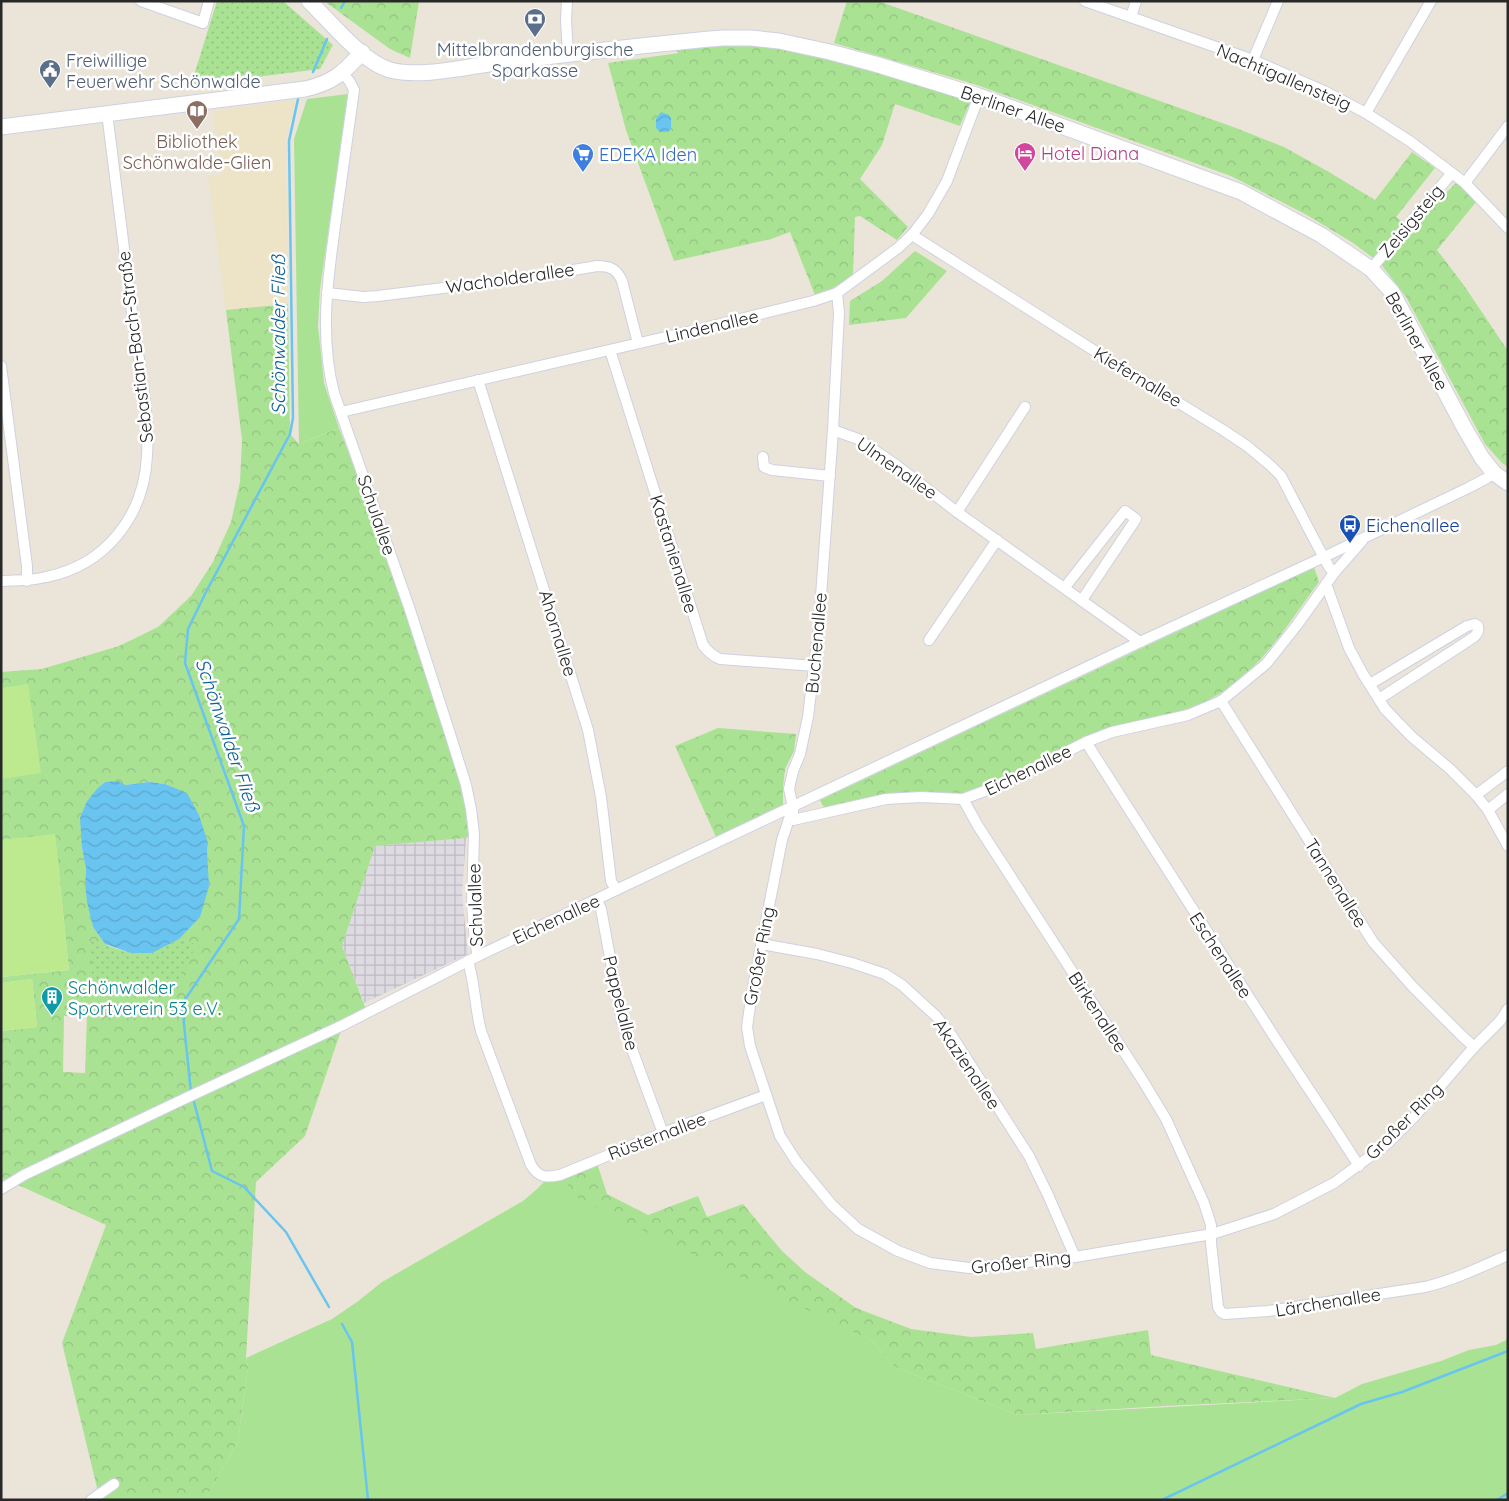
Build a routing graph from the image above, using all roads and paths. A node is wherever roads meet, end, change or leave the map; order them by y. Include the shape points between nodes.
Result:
1 (141, 1) edge
2 (209, 1) edge
3 (309, 1) edge
4 (568, 1) edge
5 (1085, 1) edge
6 (1136, 1) edge
7 (1278, 1) edge
8 (1431, 1) edge
9 (1131, 17) junction
10 (362, 52) junction
11 (568, 55) junction
12 (1253, 60) junction
13 (342, 72) junction
14 (979, 96) junction
15 (107, 114) junction
16 (1366, 114) junction
17 (1508, 126) edge
18 (1, 127) edge
19 (1452, 173) junction
20 (1465, 183) junction
21 (1508, 228) edge
22 (912, 236) junction
23 (1371, 269) junction
24 (327, 293) junction
25 (837, 293) junction
26 (638, 343) junction
27 (610, 350) junction
28 (1, 366) edge
29 (478, 380) junction
30 (1025, 407) dead end
31 (342, 412) junction
32 (833, 430) junction
33 (763, 457) dead end
34 (1494, 473) junction
35 (830, 476) junction
36 (1508, 483) edge
37 (957, 512) junction
38 (1366, 536) junction
39 (997, 540) junction
40 (1324, 556) junction
41 (1334, 573) junction
42 (1, 581) edge
43 (28, 581) junction
44 (1326, 584) junction
45 (1065, 587) junction
46 (1082, 600) junction
47 (929, 640) dead end
48 (1140, 642) junction
49 (814, 666) junction
50 (1370, 684) junction
51 (1379, 698) junction
52 (1221, 701) junction
53 (1086, 742) junction
54 (1508, 771) edge
55 (1508, 794) edge
56 (1476, 795) junction
57 (963, 800) junction
58 (793, 807) junction
59 (1488, 810) junction
60 (1508, 846) edge
61 (616, 890) junction
62 (597, 900) junction
63 (760, 944) junction
64 (478, 956) junction
65 (468, 961) junction
66 (1508, 1009) edge
67 (1474, 1047) junction
68 (766, 1095) junction
69 (663, 1133) junction
70 (1358, 1166) junction
71 (548, 1177) joint
72 (1, 1189) edge
73 (1212, 1234) junction
74 (1508, 1255) edge
75 (1075, 1256) junction
76 (114, 1484) dead end
77 (91, 1500) edge

1 - 2 street via 203,23
3 - 10 main road, Berliner Allee
4 - 11 street
5 - 9 street, Nachtigallensteig
6 - 9 street
7 - 12 street
8 - 16 street
9 - 12 street, Nachtigallensteig
10 - 11 main road, Berliner Allee via 390,70 409,72 434,72
10 - 13 main road
11 - 14 main road, Berliner Allee via 696,40 751,38 830,52
12 - 16 street, Nachtigallensteig via 1324,91
13 - 15 main road via 323,84 305,89
13 - 24 street, Schulallee via 354,90
14 - 22 street, Lindenallee via 947,181
14 - 23 main road, Berliner Allee via 1241,192 1321,235
15 - 18 main road
15 - 43 street, Sebastian-Bach-Straße via 147,429 146,473 140,498 131,516 110,544 96,556 66,572
16 - 19 street, Nachtigallensteig
17 - 20 street, Zeisigsteig
19 - 20 street, Nachtigallensteig
19 - 23 street, Zeisigsteig
20 - 21 street, Nachtigallensteig
22 - 25 street, Lindenallee
22 - 40 street, Kiefernallee via 1247,446 1280,476
23 - 34 main road, Berliner Allee via 1392,292 1465,429
24 - 26 street, Wacholderallee via 378,296 606,266 619,273
24 - 31 street, Schulallee via 327,358
25 - 26 street, Lindenallee
25 - 32 street, Buchenallee via 839,313
26 - 27 street, Lindenallee
27 - 29 street, Lindenallee
27 - 49 street, Kastanienallee via 703,646 720,659
28 - 43 street
29 - 31 street, Lindenallee
29 - 61 street, Ahornallee via 588,730 601,797 611,880
30 - 37 street
31 - 64 street, Schulallee via 466,785 474,834 472,904
32 - 35 street, Buchenallee
32 - 37 street, Ulmenallee via 858,439
33 - 35 street via 764,467 772,470
34 - 36 main road, Berliner Allee
34 - 38 street, Eichenallee
35 - 49 street, Buchenallee
37 - 39 street, Ulmenallee
38 - 40 street, Eichenallee
38 - 41 street, Eichenallee
39 - 45 street, Ulmenallee
39 - 47 street
40 - 41 street
40 - 48 street, Eichenallee
41 - 44 street, Eichenallee
42 - 43 street, Sebastian-Bach-Straße
44 - 50 street via 1349,648
44 - 52 street, Eichenallee via 1266,664
45 - 46 street, Ulmenallee
45 - 46 street via 1124,511 1136,519
46 - 48 street, Ulmenallee
48 - 58 street, Eichenallee
49 - 58 street, Buchenallee via 805,737 789,789
50 - 51 street
50 - 51 street via 1467,626 1478,626 1474,637
51 - 56 street via 1411,736 1450,768
52 - 53 street, Eichenallee via 1188,715 1112,732
52 - 67 street, Tannenallee via 1374,942 1413,987
53 - 57 street, Eichenallee via 1001,785
53 - 70 street, Eschenallee
54 - 56 street
55 - 59 street
56 - 59 street
57 - 58 street, Eichenallee via 886,799 793,820
57 - 73 street, Birkenallee via 1166,1119 1204,1202
58 - 61 street, Eichenallee
58 - 63 street, Großer Ring via 782,840
59 - 60 street
61 - 62 street, Eichenallee
62 - 64 street, Eichenallee
62 - 69 street, Pappelallee via 622,1022
63 - 68 street, Großer Ring via 747,1026
63 - 75 street, Akazienallee via 844,961 884,974 902,984 930,1010 952,1036 1029,1156
64 - 65 street, Eichenallee
65 - 71 street, Schulallee via 481,1031 531,1165 536,1172
65 - 72 street, Eichenallee via 343,1025 24,1175
66 - 67 street, Großer Ring
67 - 70 street, Großer Ring via 1414,1117 1387,1144
68 - 69 street, Rüsternallee
68 - 75 street, Großer Ring via 780,1136 832,1205 858,1229 898,1251 930,1262 969,1268
69 - 71 street, Rüsternallee
70 - 73 street, Großer Ring via 1334,1184 1274,1214
73 - 74 street, Lärchenallee via 1218,1307 1225,1314 1268,1311 1425,1287 1464,1275
73 - 75 street, Großer Ring
76 - 77 street

